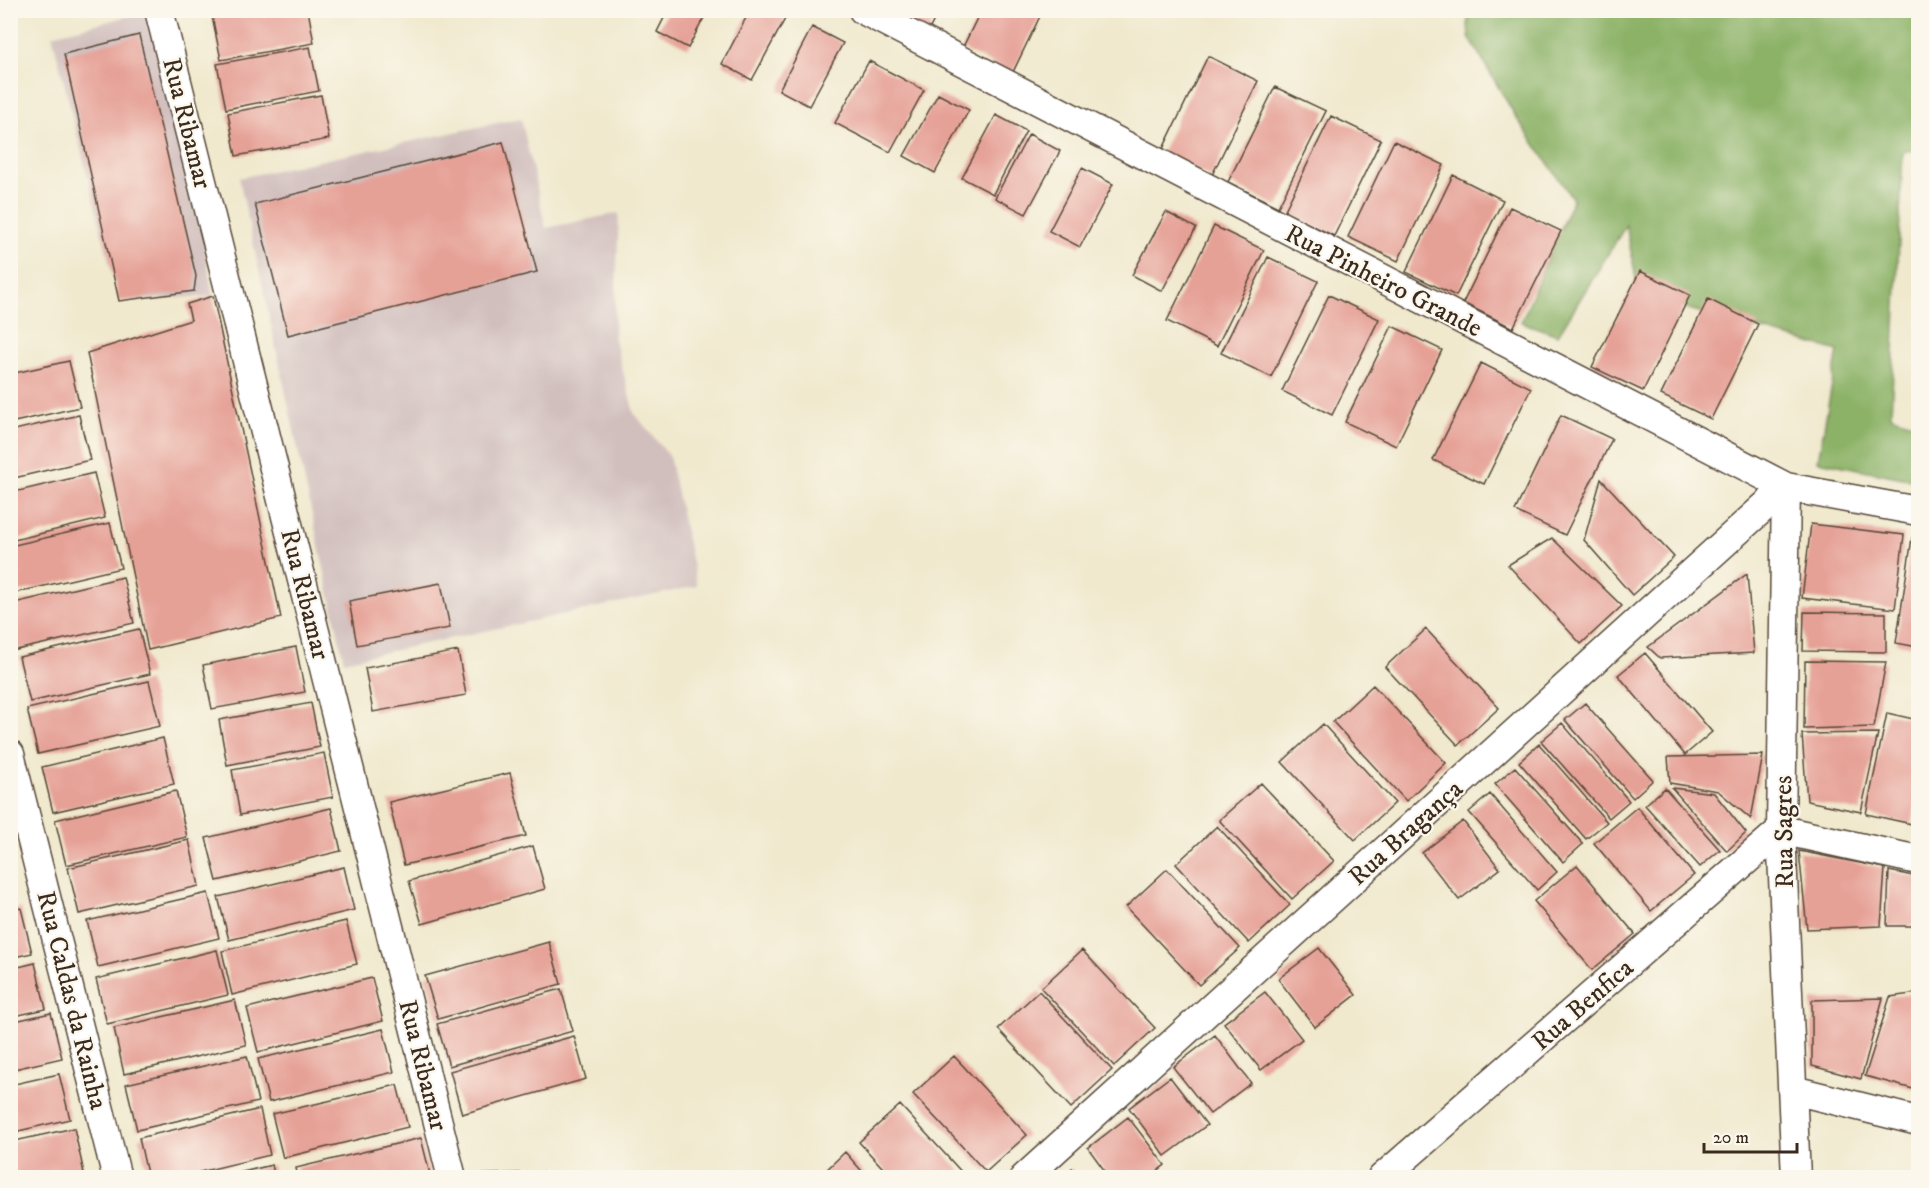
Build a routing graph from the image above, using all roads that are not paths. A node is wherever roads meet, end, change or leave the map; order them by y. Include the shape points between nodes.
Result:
1 (159, 10) edge
2 (863, 10) edge
3 (1786, 487) junction
4 (1918, 512) edge
5 (10, 754) edge
6 (1782, 830) junction
7 (1918, 860) edge
8 (1793, 1090) junction
9 (1918, 1121) edge
10 (117, 1178) edge
11 (452, 1178) edge
12 (1024, 1178) edge
13 (1382, 1178) edge
14 (1796, 1178) edge

1 - 11 street, Rua Ribamar
2 - 3 street, Rua Pinheiro Grande
3 - 4 street, Rua Pinheiro Grande
3 - 6 street, Rua Sagres
3 - 12 street, Rua Bragança
5 - 10 street, Rua Caldas da Rainha
6 - 7 street
6 - 8 street, Rua Sagres
6 - 13 street, Rua Benfica
8 - 9 street
8 - 14 street, Rua Sagres

